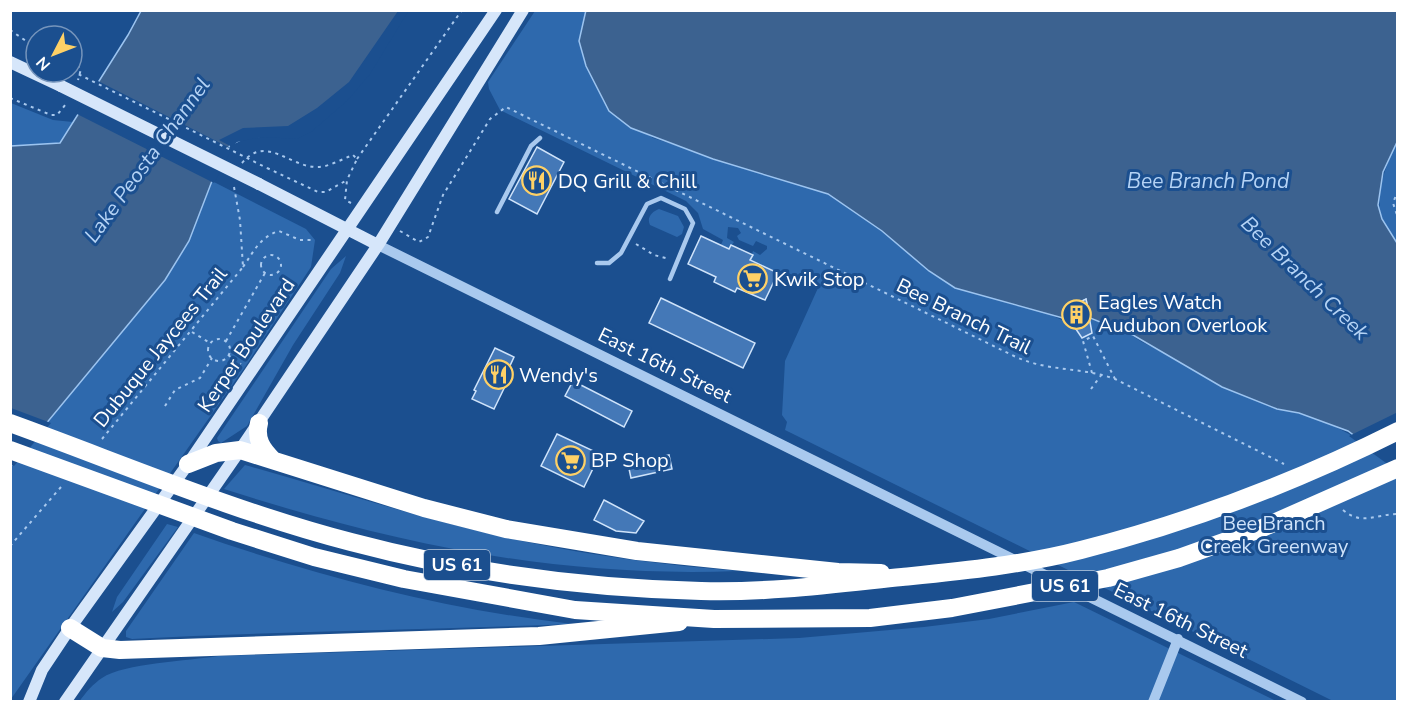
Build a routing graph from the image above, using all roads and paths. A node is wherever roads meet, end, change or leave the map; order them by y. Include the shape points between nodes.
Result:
1 (462, 10) edge
2 (496, 10) edge
3 (523, 10) edge
4 (10, 30) edge
5 (24, 40) edge
6 (10, 62) edge
7 (84, 77) edge
8 (540, 138) dead end
9 (357, 159) junction
10 (237, 170) dead end
11 (347, 180) junction
12 (234, 184) dead end
13 (1398, 190) edge
14 (345, 200) dead end
15 (497, 212) dead end
16 (1398, 218) edge
17 (348, 230) junction
18 (315, 240) dead end
19 (627, 241) junction
20 (419, 242) dead end
21 (378, 245) junction
22 (597, 263) dead end
23 (677, 263) junction
24 (243, 267) junction
25 (265, 273) junction
26 (669, 279) dead end
27 (191, 331) junction
28 (226, 341) junction
29 (210, 343) junction
30 (228, 355) junction
31 (212, 358) junction
32 (245, 367) dead end
33 (1092, 373) junction
34 (1102, 374) junction
35 (1115, 380) junction
36 (1090, 389) dead end
37 (165, 406) dead end
38 (10, 423) edge
39 (259, 423) junction
40 (1398, 431) edge
41 (95, 447) dead end
42 (10, 450) edge
43 (240, 450) junction
44 (273, 460) junction
45 (189, 464) junction
46 (1286, 465) dead end
47 (1398, 468) edge
48 (64, 484) dead end
49 (1338, 505) dead end
50 (1398, 514) edge
51 (10, 546) edge
52 (925, 575) junction
53 (714, 619) junction
54 (70, 628) junction
55 (1178, 639) junction
56 (102, 648) junction
57 (29, 702) edge
58 (65, 702) edge
59 (1153, 702) edge
60 (1302, 702) edge

1 - 9 path
2 - 17 main road, Kerper Boulevard
3 - 21 main road
4 - 5 path
6 - 17 main road, East 16th Street, bridge
7 - 11 path, bridge via 318,192 326,192
8 - 15 lane via 531,147
9 - 10 path via 353,155 313,167 275,151 258,151
9 - 11 path
11 - 14 path
12 - 24 path, Dubuque Jaycees Trail
13 - 16 path via 1393,203
17 - 21 main road, East 16th Street
17 - 45 main road, Kerper Boulevard
18 - 24 path via 300,240 279,231 272,233 259,242
19 - 22 lane via 615,260
19 - 23 path
19 - 23 lane via 647,204 661,198 673,203 685,209 693,224
20 - 33 path, Bee Branch Trail via 428,237 440,201 490,119 506,106 1016,357 1036,366
21 - 39 main road
21 - 55 street, East 16th Street
23 - 26 lane
24 - 27 path, Dubuque Jaycees Trail
25 - 25 path via 277,273 281,264 278,258 264,259
25 - 28 path
27 - 29 path
27 - 41 path, Dubuque Jaycees Trail
28 - 29 path
28 - 30 path
29 - 31 path via 208,352
30 - 31 path via 219,360
30 - 32 path
31 - 37 path via 200,378 175,390
33 - 34 path, Bee Branch Trail
33 - 35 path via 1083,341 1093,336
34 - 35 path, Bee Branch Trail
34 - 36 path
35 - 46 path, Bee Branch Trail
38 - 52 highway, US 61, bridge via 248,511 351,542 449,564 616,587 703,591 793,589
39 - 43 main road
39 - 44 highway via 260,444
40 - 52 highway, US 61, bridge via 1306,475 1158,529 1076,552
42 - 53 highway, US 61, bridge via 232,531 393,576 575,610
43 - 44 highway
43 - 45 highway via 216,453
43 - 56 main road
44 - 52 highway, bridge via 506,529 568,541 838,572
45 - 54 main road, Kerper Boulevard
47 - 53 highway, US 61, bridge via 1260,529 1108,578 952,608 870,618
48 - 51 path
49 - 50 path via 1355,518
53 - 56 highway, bridge via 539,636 141,650
54 - 56 highway
54 - 57 main road, Kerper Boulevard via 42,670
55 - 59 street
55 - 60 street, East 16th Street
56 - 58 main road

